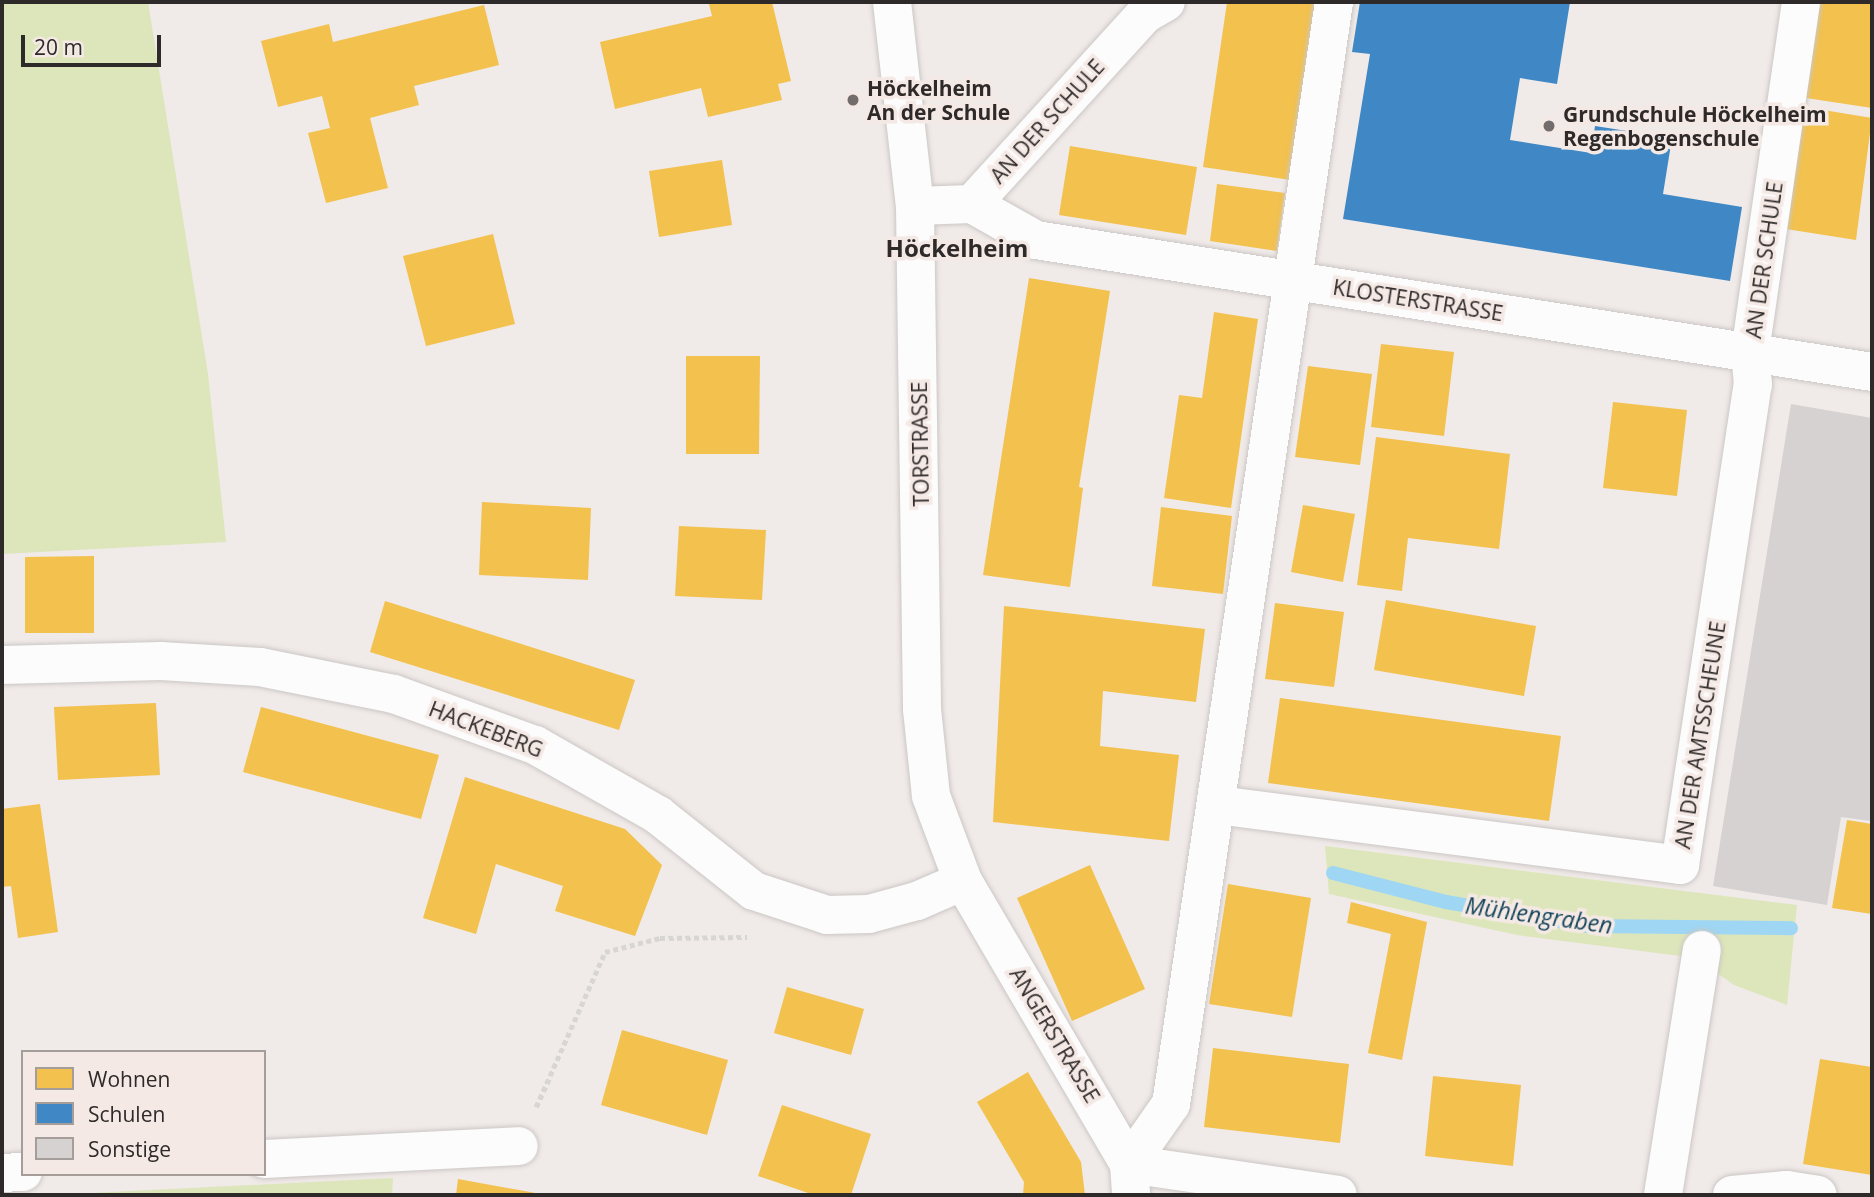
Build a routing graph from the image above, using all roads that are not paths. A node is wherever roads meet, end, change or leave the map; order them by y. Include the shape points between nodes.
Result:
1 (892, 2) edge
2 (1166, 2) edge
3 (1334, 2) edge
4 (1801, 2) edge
5 (972, 204) junction
6 (915, 206) junction
7 (1296, 281) junction
8 (1751, 352) junction
9 (1872, 372) edge
10 (2, 666) edge
11 (1218, 805) junction
12 (963, 881) junction
13 (1702, 950) dead end
14 (519, 1146) road end
15 (266, 1159) edge
16 (21, 1172) edge
17 (2, 1173) edge
18 (1130, 1180) edge
19 (1338, 1195) edge
20 (1663, 1195) edge
21 (1732, 1195) edge
22 (1818, 1195) edge

1 - 6 street, TORSTRASSE
2 - 5 street, AN DER SCHULE via 1135,24
3 - 7 street
4 - 8 street, AN DER SCHULE
5 - 6 street
5 - 7 street, KLOSTERSTRASSE via 1036,240
6 - 12 street, TORSTRASSE via 922,709 931,796
7 - 8 street, KLOSTERSTRASSE
7 - 11 street
8 - 9 street, KLOSTERSTRASSE
8 - 11 street, AN DER AMTSSCHEUNE via 1753,385 1680,865
10 - 12 street, HACKEBERG via 161,661 260,667 394,694 536,745 667,821 754,891 827,915 869,914 917,901
11 - 18 street via 1171,1104
12 - 18 street, ANGERSTRASSE
13 - 20 street
14 - 15 street
16 - 17 street
18 - 19 street
21 - 22 street via 1787,1191

